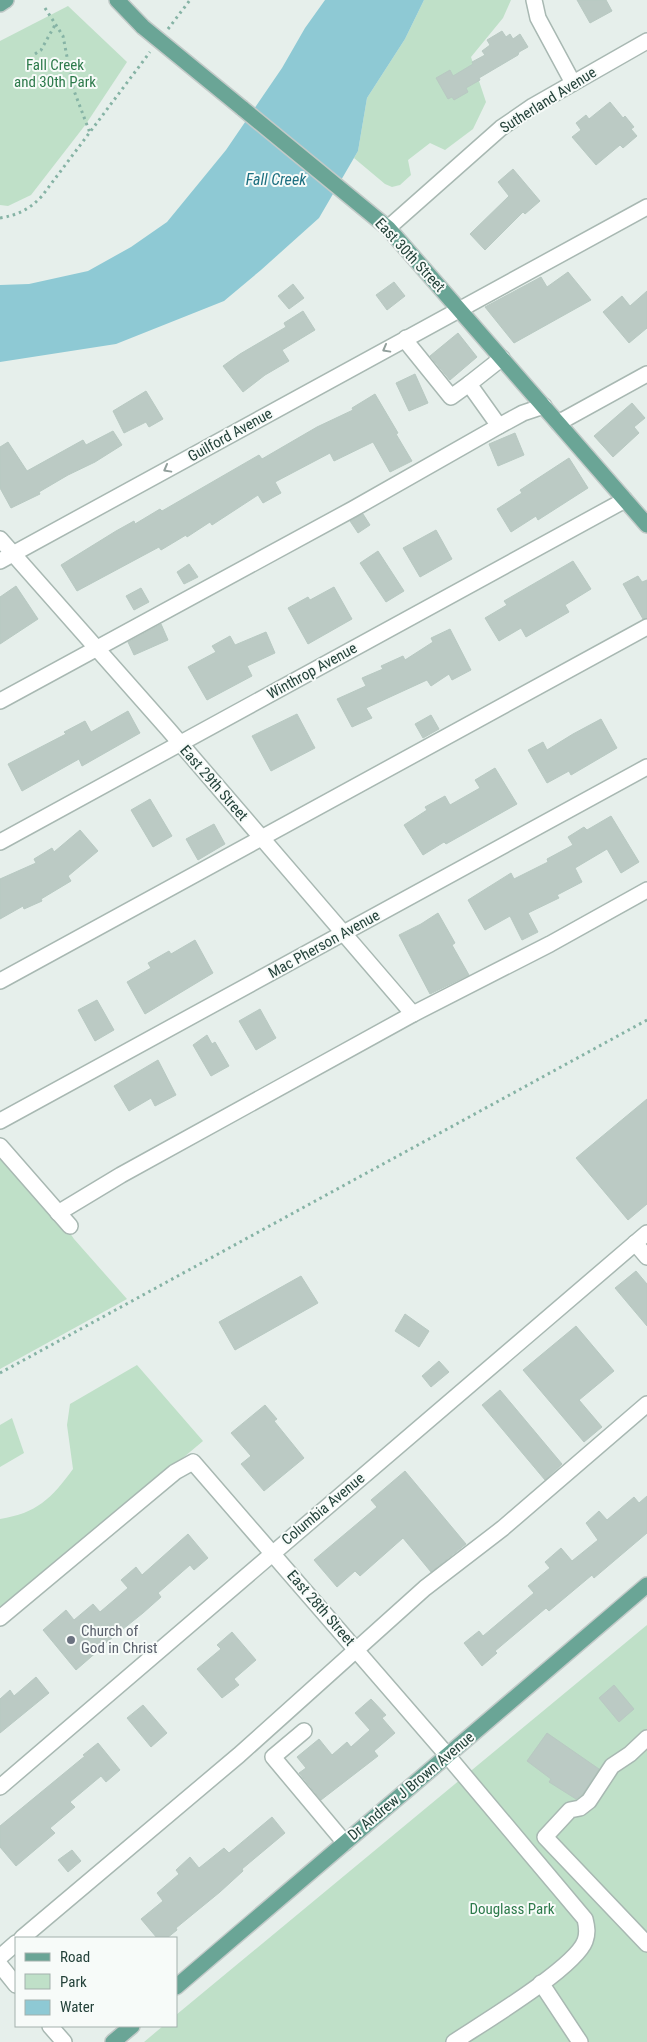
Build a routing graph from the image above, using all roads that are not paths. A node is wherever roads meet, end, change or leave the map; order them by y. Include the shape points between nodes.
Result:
1 (6, 0) edge
2 (116, 0) edge
3 (534, 0) edge
4 (0, 4) edge
5 (647, 41) edge
6 (573, 83) junction
7 (647, 207) edge
8 (388, 228) junction
9 (459, 308) junction
10 (406, 338) junction
11 (502, 358) junction
12 (647, 374) edge
13 (470, 384) junction
14 (544, 406) junction
15 (558, 423) junction
16 (499, 426) junction
17 (625, 500) junction
18 (647, 526) edge
19 (0, 539) edge
20 (6, 557) edge
21 (647, 627) edge
22 (96, 648) junction
23 (0, 701) edge
24 (179, 744) junction
25 (647, 767) edge
26 (261, 838) junction
27 (0, 842) edge
28 (647, 890) edge
29 (343, 933) junction
30 (0, 980) edge
31 (413, 1014) junction
32 (0, 1121) edge
33 (0, 1146) edge
34 (58, 1213) junction
35 (70, 1226) dead end
36 (647, 1233) edge
37 (635, 1243) junction
38 (647, 1257) edge
39 (647, 1404) edge
40 (273, 1552) junction
41 (647, 1585) edge
42 (0, 1618) edge
43 (357, 1650) junction
44 (304, 1731) dead end
45 (647, 1738) edge
46 (447, 1755) junction
47 (0, 1787) edge
48 (345, 1843) junction
49 (23, 1937) edge
50 (15, 1944) edge
51 (647, 1944) edge
52 (0, 1957) edge
53 (0, 1965) edge
54 (15, 1984) edge
55 (540, 1984) junction
56 (178, 1985) edge
57 (51, 2027) edge
58 (131, 2027) edge
59 (64, 2042) edge
60 (112, 2042) edge
61 (454, 2042) edge
62 (580, 2042) edge

1 - 4 main road
2 - 8 main road, East 30th Street, bridge via 143,27
3 - 6 street via 538,18
5 - 6 street, Sutherland Avenue
6 - 8 street, Sutherland Avenue via 501,128
7 - 9 street, Guilford Avenue
8 - 9 main road, East 30th Street
9 - 10 street, Guilford Avenue
9 - 11 main road, East 30th Street
10 - 13 street via 451,397
10 -> 20 street, Guilford Avenue
11 - 13 street
11 - 14 main road, East 30th Street
12 - 15 street
13 - 16 street
14 - 15 main road, East 30th Street
14 - 16 street
15 - 17 main road, East 30th Street
16 - 22 street
17 - 18 main road, East 30th Street
17 - 24 street, Winthrop Avenue
19 - 20 street
20 - 22 street, East 29th Street
21 - 26 street
22 - 23 street
22 - 24 street, East 29th Street
24 - 26 street, East 29th Street
24 - 27 street, Winthrop Avenue
25 - 29 street, Mac Pherson Avenue
26 - 29 street, East 29th Street
26 - 30 street
28 - 31 street
29 - 31 street, East 29th Street
29 - 32 street, Mac Pherson Avenue
31 - 34 street
33 - 34 street
34 - 35 street
36 - 37 street, Columbia Avenue
37 - 38 street
37 - 40 street, Columbia Avenue
39 - 43 street via 503,1528 425,1588
40 - 42 street, East 28th Street via 193,1462 175,1472
40 - 43 street, East 28th Street
40 - 47 street, Columbia Avenue
41 - 46 main road, Dr Andrew J Brown Avenue
43 - 46 street, East 28th Street
43 - 49 street via 239,1756
44 - 48 street via 273,1757
45 - 51 street via 612,1766 589,1801 570,1810 545,1837
46 - 48 main road, Dr Andrew J Brown Avenue
46 - 55 street, East 28th Street via 585,1919 588,1929 585,1942 570,1962
48 - 56 main road, Dr Andrew J Brown Avenue
50 - 52 street
53 - 54 street
55 - 61 street, East 28th Street
55 - 62 street
57 - 59 street
58 - 60 main road

